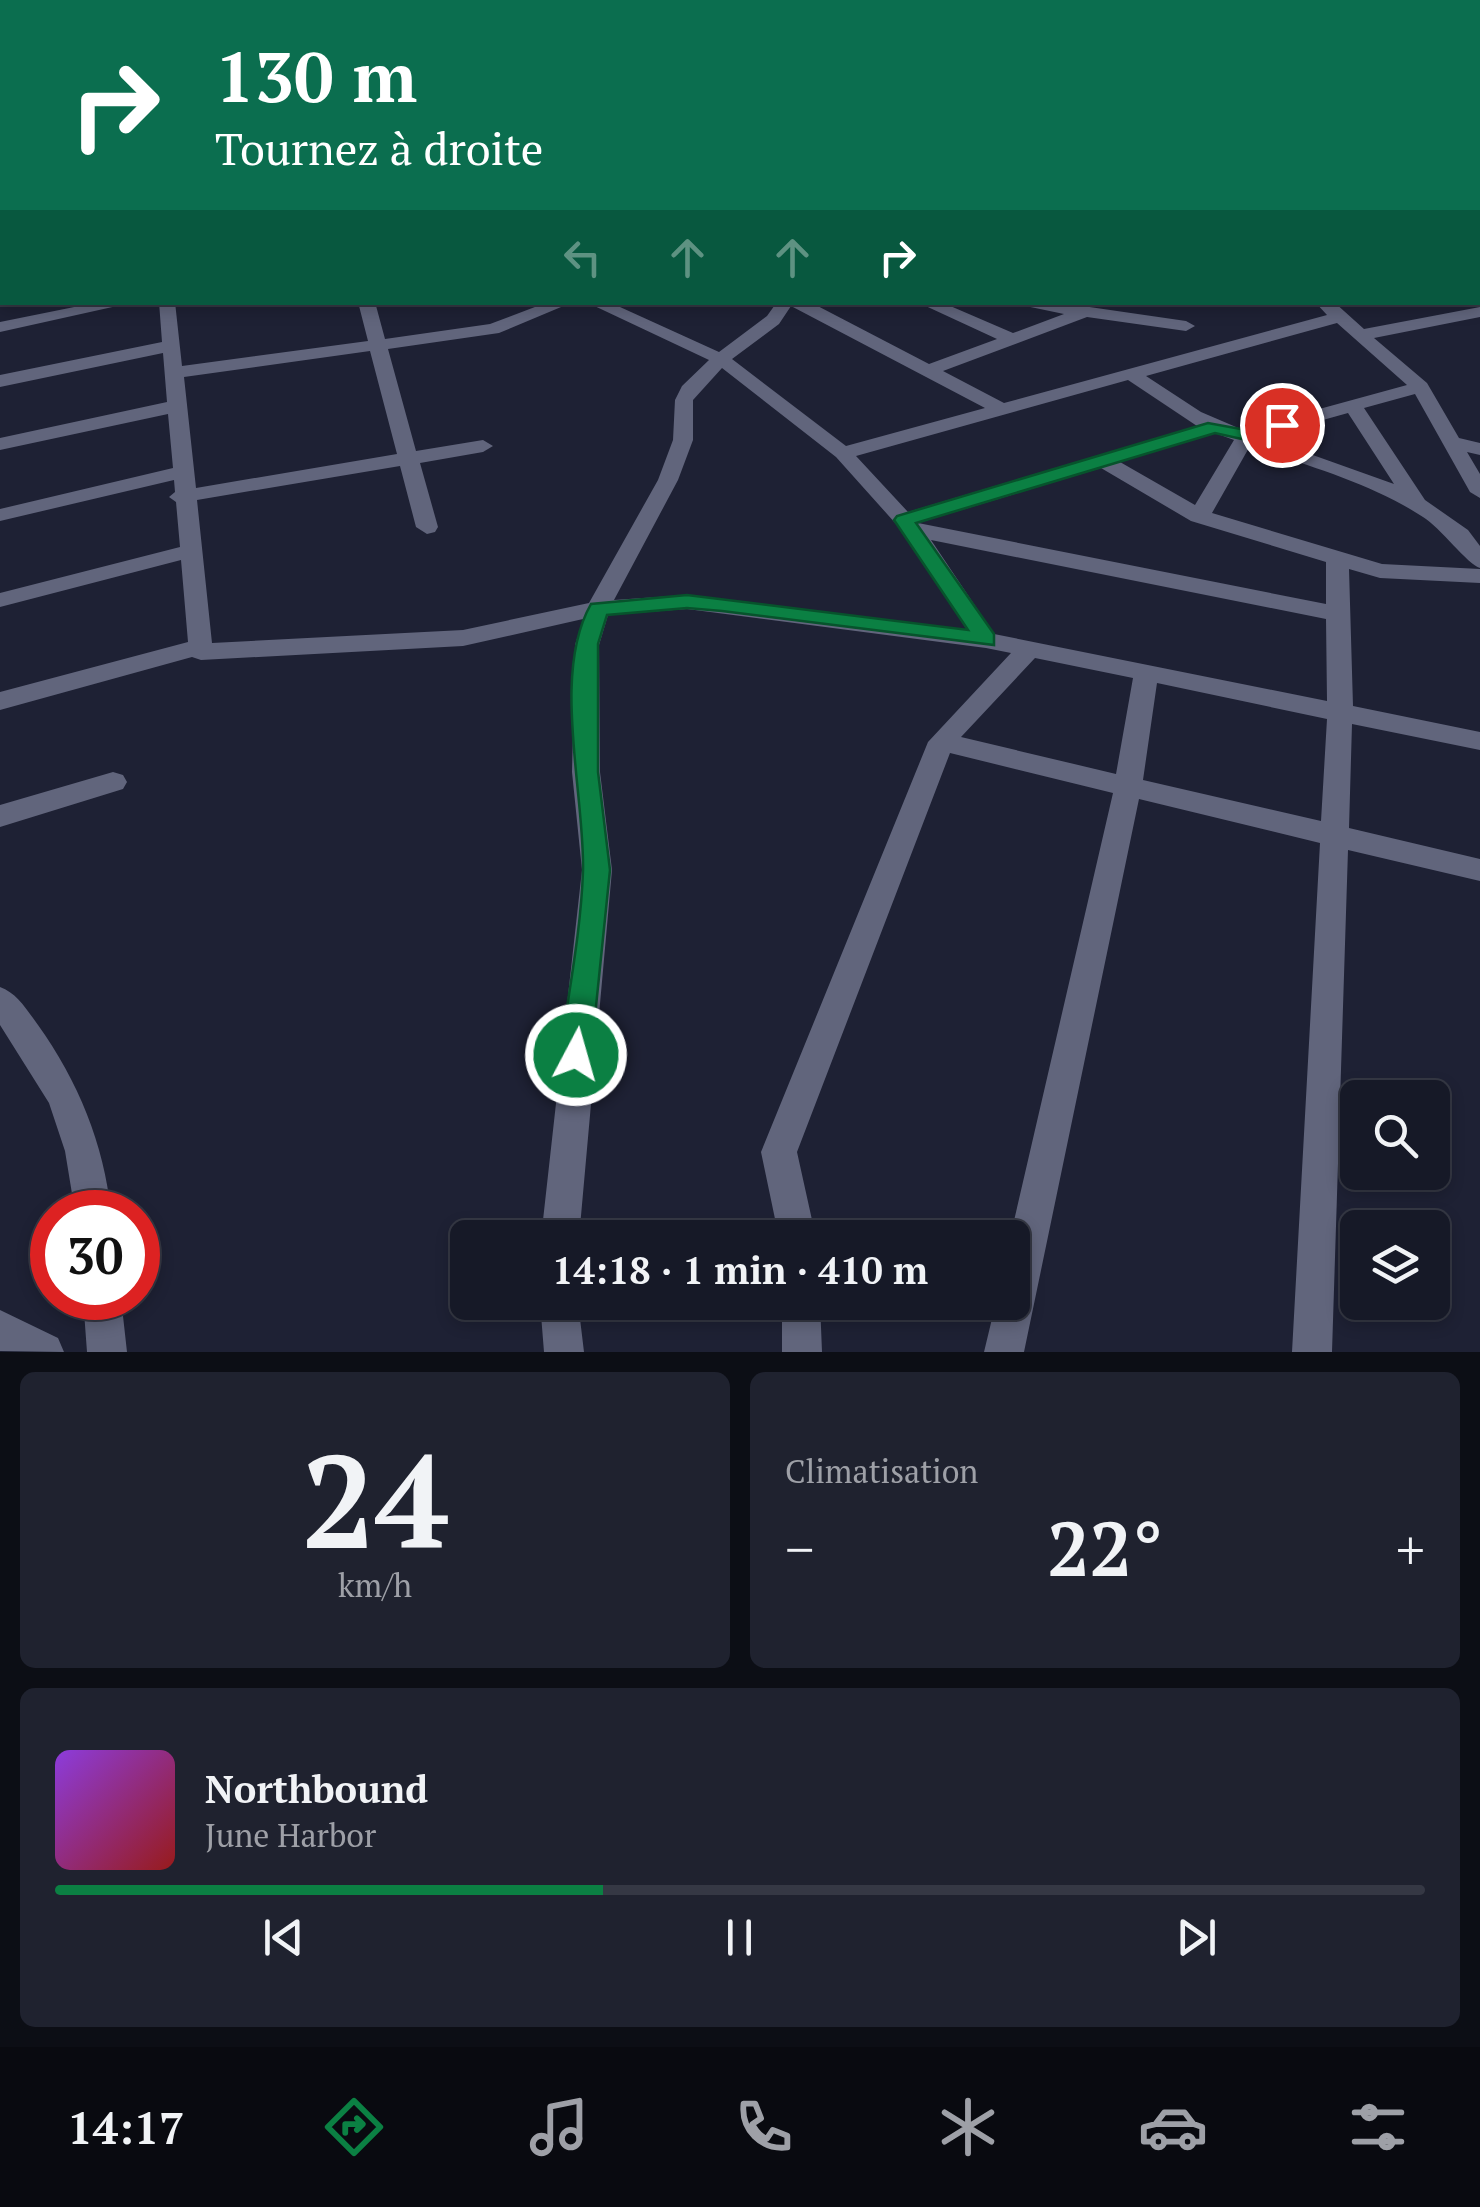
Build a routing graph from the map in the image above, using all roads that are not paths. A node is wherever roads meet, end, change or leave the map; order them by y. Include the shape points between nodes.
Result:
1 (111, 305) edge
2 (167, 305) edge
3 (367, 305) edge
4 (556, 305) edge
5 (601, 305) edge
6 (784, 305) edge
7 (801, 305) edge
8 (841, 305) edge
9 (933, 305) edge
10 (1035, 305) edge
11 (1182, 305) edge
12 (1326, 305) edge
13 (1083, 312) junction
14 (1480, 312) edge
15 (821, 316) junction
16 (1339, 317) junction
17 (0, 326) edge
18 (1186, 326) junction
19 (1364, 334) junction
20 (1014, 338) junction
21 (378, 345) junction
22 (171, 346) junction
23 (1215, 351) junction
24 (721, 359) junction
25 (927, 371) junction
26 (174, 373) junction
27 (1131, 374) junction
28 (0, 381) edge
29 (1420, 387) junction
30 (177, 406) junction
31 (1353, 406) junction
32 (1001, 410) junction
33 (1215, 427) junction
34 (1246, 435) junction
35 (1451, 442) junction
36 (0, 444) edge
37 (484, 446) dead end
38 (1480, 450) edge
39 (843, 453) junction
40 (409, 458) junction
41 (1104, 461) junction
42 (183, 472) junction
43 (1480, 492) edge
44 (183, 497) junction
45 (1417, 504) junction
46 (0, 515) edge
47 (1199, 516) junction
48 (908, 525) junction
49 (428, 527) dead end
50 (191, 551) junction
51 (1337, 558) junction
52 (1480, 561) edge
53 (1480, 576) edge
54 (0, 600) edge
55 (598, 608) junction
56 (1338, 614) junction
57 (986, 640) junction
58 (201, 646) junction
59 (1030, 648) junction
60 (1146, 670) junction
61 (0, 701) edge
62 (1340, 711) junction
63 (1480, 741) edge
64 (941, 742) junction
65 (113, 782) dead end
66 (1128, 786) junction
67 (0, 816) edge
68 (1336, 836) junction
69 (1480, 870) edge
70 (0, 1001) edge
71 (90, 1190) edge
72 (562, 1220) edge
73 (794, 1220) edge
74 (104, 1320) edge
75 (561, 1320) edge
76 (801, 1320) edge
77 (0, 1330) edge
78 (44, 1352) edge
79 (107, 1352) edge
80 (564, 1352) edge
81 (802, 1352) edge
82 (1004, 1352) edge
83 (1312, 1352) edge

1 - 17 street
2 - 22 street
3 - 21 street
4 - 21 street via 493,328
5 - 24 street
6 - 24 street
7 - 15 street
8 - 15 street
9 - 20 street
10 - 13 street
11 - 18 street
12 - 16 street
13 - 18 street
13 - 20 street
14 - 19 street
15 - 25 street
16 - 19 street
16 - 23 street
18 - 23 street
19 - 29 street
20 - 25 street
21 - 26 street
21 - 40 street
22 - 26 street
22 - 28 street
23 - 27 street
24 - 39 street
24 - 55 street via 684,400 682,440 668,480
25 - 32 street
26 - 30 street
27 - 32 street
27 - 33 street
29 - 31 street
29 - 35 street
30 - 36 street
30 - 42 street
31 - 34 street
31 - 45 street
32 - 39 street
33 - 34 street
33 - 41 street
34 - 45 street
34 - 47 street
35 - 38 street
35 - 43 street
37 - 40 street
39 - 48 street
40 - 44 street
40 - 49 street
41 - 47 street
41 - 48 street
42 - 44 street
42 - 46 street
44 - 50 street
45 - 52 street via 1459,534
47 - 51 street
48 - 56 street
48 - 57 street
50 - 54 street
50 - 58 street
51 - 53 street via 1380,571
51 - 56 street
55 - 57 street via 722,604
55 - 58 street via 463,638 201,652
55 - 72 street via 586,644 586,772 596,870
56 - 62 street
57 - 59 street
58 - 61 street
59 - 60 street
59 - 64 street
60 - 62 street
60 - 66 street
62 - 63 street
62 - 68 street
64 - 66 street
64 - 73 street via 779,1152
65 - 67 street
66 - 68 street
66 - 82 street
68 - 69 street
68 - 83 street
70 - 71 street via 43,1052 70,1108
74 - 79 street
75 - 80 street
76 - 81 street
77 - 78 street

